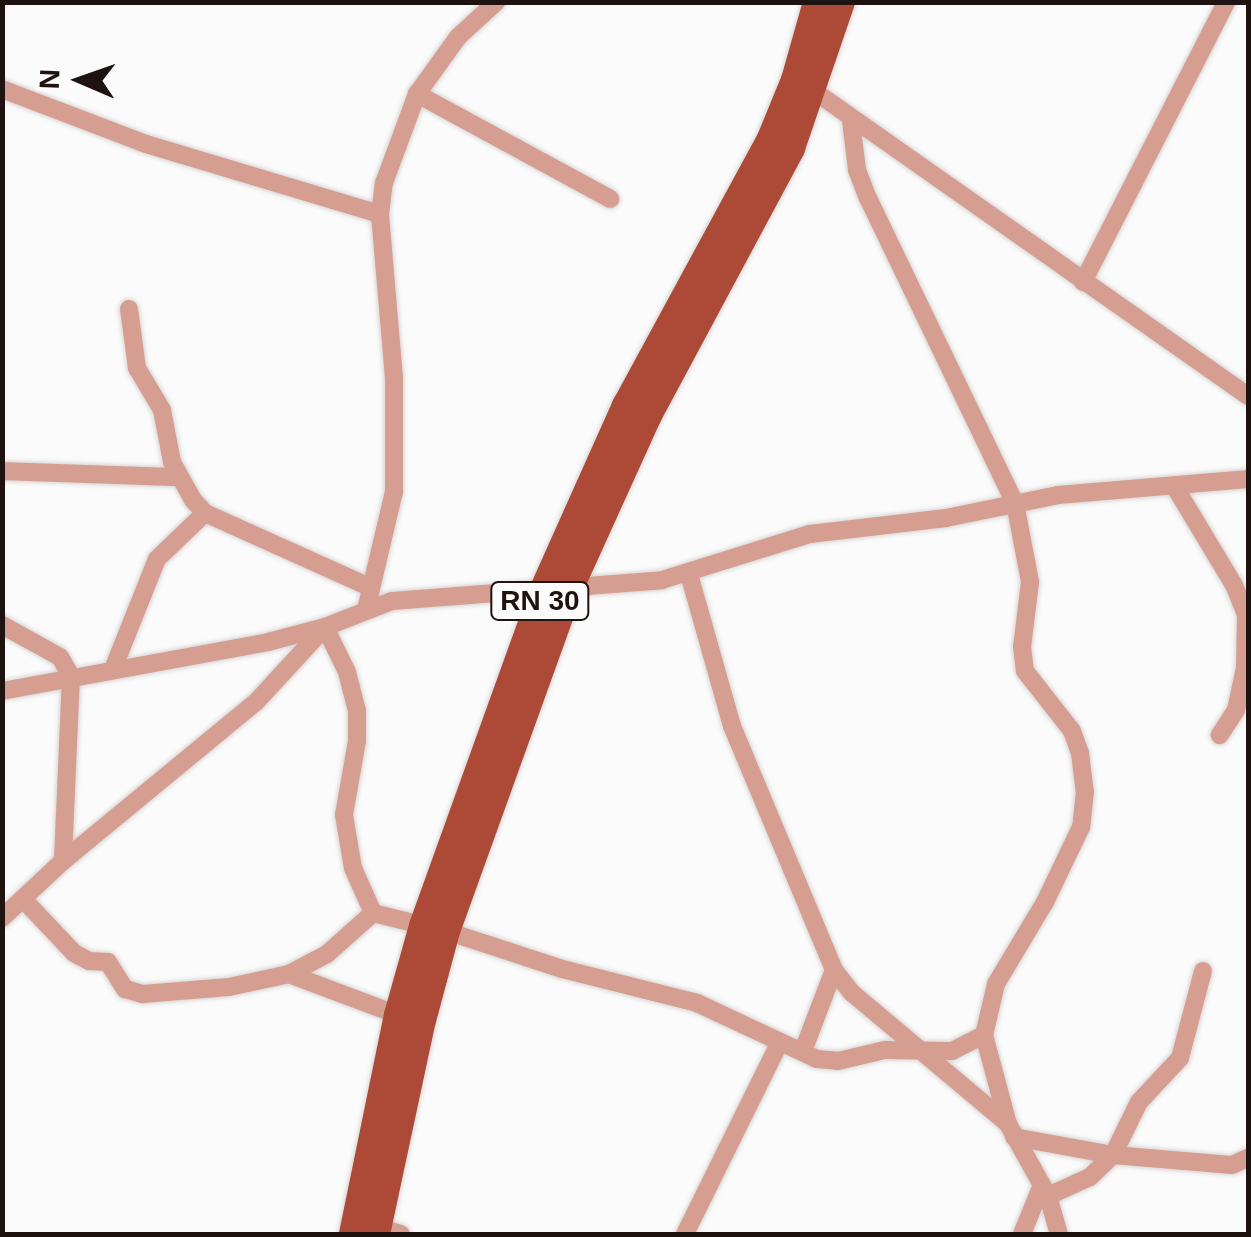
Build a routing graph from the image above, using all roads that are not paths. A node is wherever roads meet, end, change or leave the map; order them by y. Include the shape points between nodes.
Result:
1 (496, 2) edge
2 (817, 2) edge
3 (841, 2) edge
4 (1226, 2) edge
5 (3, 89) edge
6 (814, 91) junction
7 (416, 94) junction
8 (851, 121) junction
9 (610, 198) dead end
10 (380, 214) junction
11 (1083, 282) junction
12 (130, 309) dead end
13 (1248, 396) edge
14 (2, 471) edge
15 (178, 477) junction
16 (1248, 479) edge
17 (1175, 487) junction
18 (1016, 503) junction
19 (205, 513) junction
20 (688, 574) junction
21 (370, 587) junction
22 (557, 588) junction
23 (366, 610) junction
24 (2, 625) edge
25 (325, 627) junction
26 (113, 669) junction
27 (71, 676) junction
28 (2, 691) edge
29 (1220, 735) dead end
30 (63, 861) junction
31 (23, 899) junction
32 (373, 913) junction
33 (2, 918) edge
34 (435, 928) junction
35 (834, 970) junction
36 (1203, 971) dead end
37 (289, 974) junction
38 (398, 1015) junction
39 (984, 1035) junction
40 (780, 1042) junction
41 (802, 1052) junction
42 (920, 1052) junction
43 (1011, 1130) junction
44 (1113, 1155) junction
45 (1248, 1158) edge
46 (1045, 1190) junction
47 (377, 1232) edge
48 (685, 1234) edge
49 (1022, 1234) edge
50 (1059, 1234) edge

1 - 7 street via 458,37
2 - 22 main road, RN 30 / RN 30 via 770,140 626,406
3 - 6 main road, RN 30
4 - 11 street
5 - 10 street via 146,144
6 - 8 street
6 - 22 main road, RN 30
7 - 9 street
7 - 10 street via 384,183
8 - 11 street via 886,137
8 - 18 street via 868,198
10 - 21 street via 394,378 394,492
11 - 13 street
12 - 15 street via 136,368 167,423
14 - 15 street
15 - 19 street
16 - 17 street
17 - 18 street
17 - 29 street via 1246,615 1236,710
18 - 20 street via 810,534
18 - 39 street via 1030,582 1025,671 1072,730 1085,792 1081,827 996,984
19 - 21 street
19 - 26 street via 157,558
20 - 22 street
20 - 35 street via 732,726
21 - 23 street
22 - 23 street via 436,595
22 - 34 main road, RN 30
23 - 25 street
24 - 27 street via 60,657
25 - 26 street
25 - 30 street via 257,701
25 - 32 street via 357,711 344,815 352,868
26 - 27 street
27 - 28 street
27 - 30 street
30 - 31 street
31 - 33 street
31 - 37 street via 74,954 108,962 126,989 143,994
32 - 34 street
32 - 37 street via 327,954
34 - 38 main road, RN 30
34 - 40 street via 697,1003
34 - 47 main road, RN 30
35 - 41 street
35 - 42 street
36 - 44 street via 1180,1058 1140,1102
37 - 38 street
38 - 47 main road, RN 30
39 - 42 street via 952,1051
39 - 43 street
40 - 41 street
40 - 48 street
41 - 42 street via 838,1061 885,1050
42 - 43 street
43 - 44 street
43 - 46 street
44 - 45 street via 1232,1165
44 - 46 street via 1090,1177
46 - 49 street
46 - 50 street

